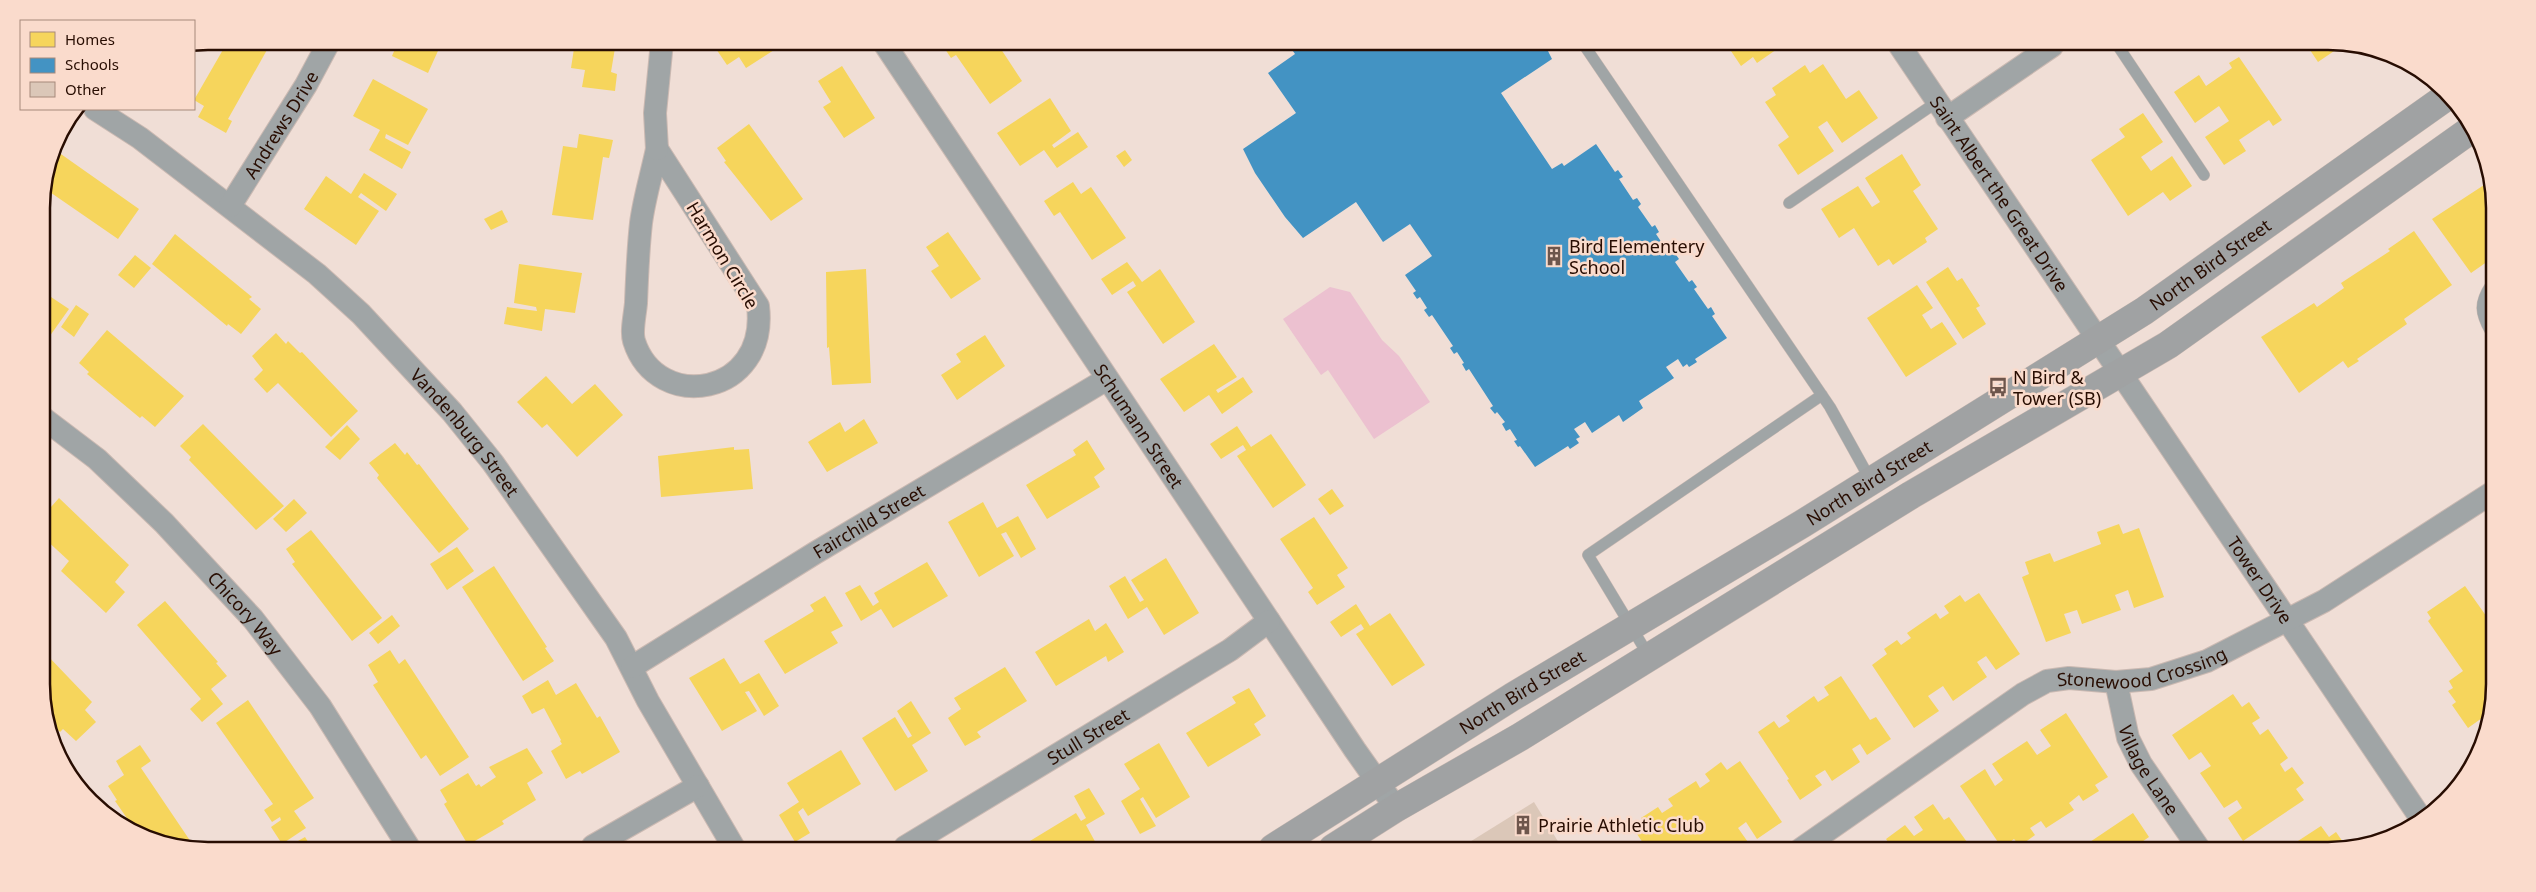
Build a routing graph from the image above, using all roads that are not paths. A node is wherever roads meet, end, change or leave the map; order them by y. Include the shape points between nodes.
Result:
1 (326, 50) edge
2 (661, 50) edge
3 (889, 50) edge
4 (1587, 50) edge
5 (1903, 50) edge
6 (2045, 50) edge
7 (2121, 50) edge
8 (2443, 100) edge
9 (97, 110) edge
10 (1942, 110) junction
11 (2467, 133) edge
12 (657, 149) junction
13 (2204, 175) dead end
14 (1789, 203) dead end
15 (230, 206) junction
16 (2486, 293) edge
17 (2486, 323) edge
18 (2099, 339) junction
19 (2119, 373) junction
20 (1107, 379) junction
21 (1822, 395) junction
22 (50, 423) edge
23 (1871, 481) junction
24 (2486, 497) edge
25 (2289, 620) junction
26 (1269, 621) junction
27 (1630, 627) junction
28 (1650, 658) junction
29 (632, 667) junction
30 (2116, 682) junction
31 (1376, 781) junction
32 (698, 786) junction
33 (1396, 808) junction
34 (2418, 813) edge
35 (405, 842) edge
36 (600, 842) edge
37 (731, 842) edge
38 (913, 842) edge
39 (1282, 842) edge
40 (1342, 842) edge
41 (1811, 842) edge
42 (2195, 842) edge

1 - 15 street, Andrews Drive
2 - 12 street, Harmon Circle via 656,113
3 - 20 street, Schumann Street
4 - 21 lane
5 - 10 street, Saint Albert the Great Drive
6 - 10 street
7 - 13 lane
8 - 18 street, North Bird Street via 2144,311
9 - 15 street, Vandenburg Street via 140,138
10 - 14 lane
10 - 18 street, Saint Albert the Great Drive
11 - 19 street, North Bird Street via 2168,345
12 - 12 street, Harmon Circle via 641,222 633,339 648,366 660,376 689,386 704,386 731,376 750,357 759,332 758,306
15 - 29 street, Vandenburg Street via 317,274 361,314 452,412 611,630
16 - 17 lane via 2482,299
18 - 19 street, Tower Drive
18 - 23 street, North Bird Street
19 - 25 street, Tower Drive
19 - 28 street, North Bird Street via 1911,495
20 - 26 street, Schumann Street
20 - 29 street, Fairchild Street via 815,553
21 - 23 lane
21 - 27 lane via 1588,556
22 - 35 street, Chicory Way via 98,458 253,619 320,706
23 - 27 street, North Bird Street
24 - 25 street, Stonewood Crossing via 2324,602
25 - 30 street, Stonewood Crossing via 2207,661 2151,679
25 - 34 street, Tower Drive
26 - 31 street, Schumann Street
26 - 38 street, Stull Street via 1230,650
27 - 28 lane
27 - 31 street, North Bird Street
28 - 33 street, North Bird Street
29 - 32 street, Vandenburg Street
30 - 41 street, Stonewood Crossing via 2068,678 2047,681 2023,694
30 - 42 street, Village Lane via 2128,738 2141,764
31 - 33 street, Schumann Street
31 - 39 street, North Bird Street
32 - 36 street
32 - 37 street, Vandenburg Street
33 - 40 street, North Bird Street

